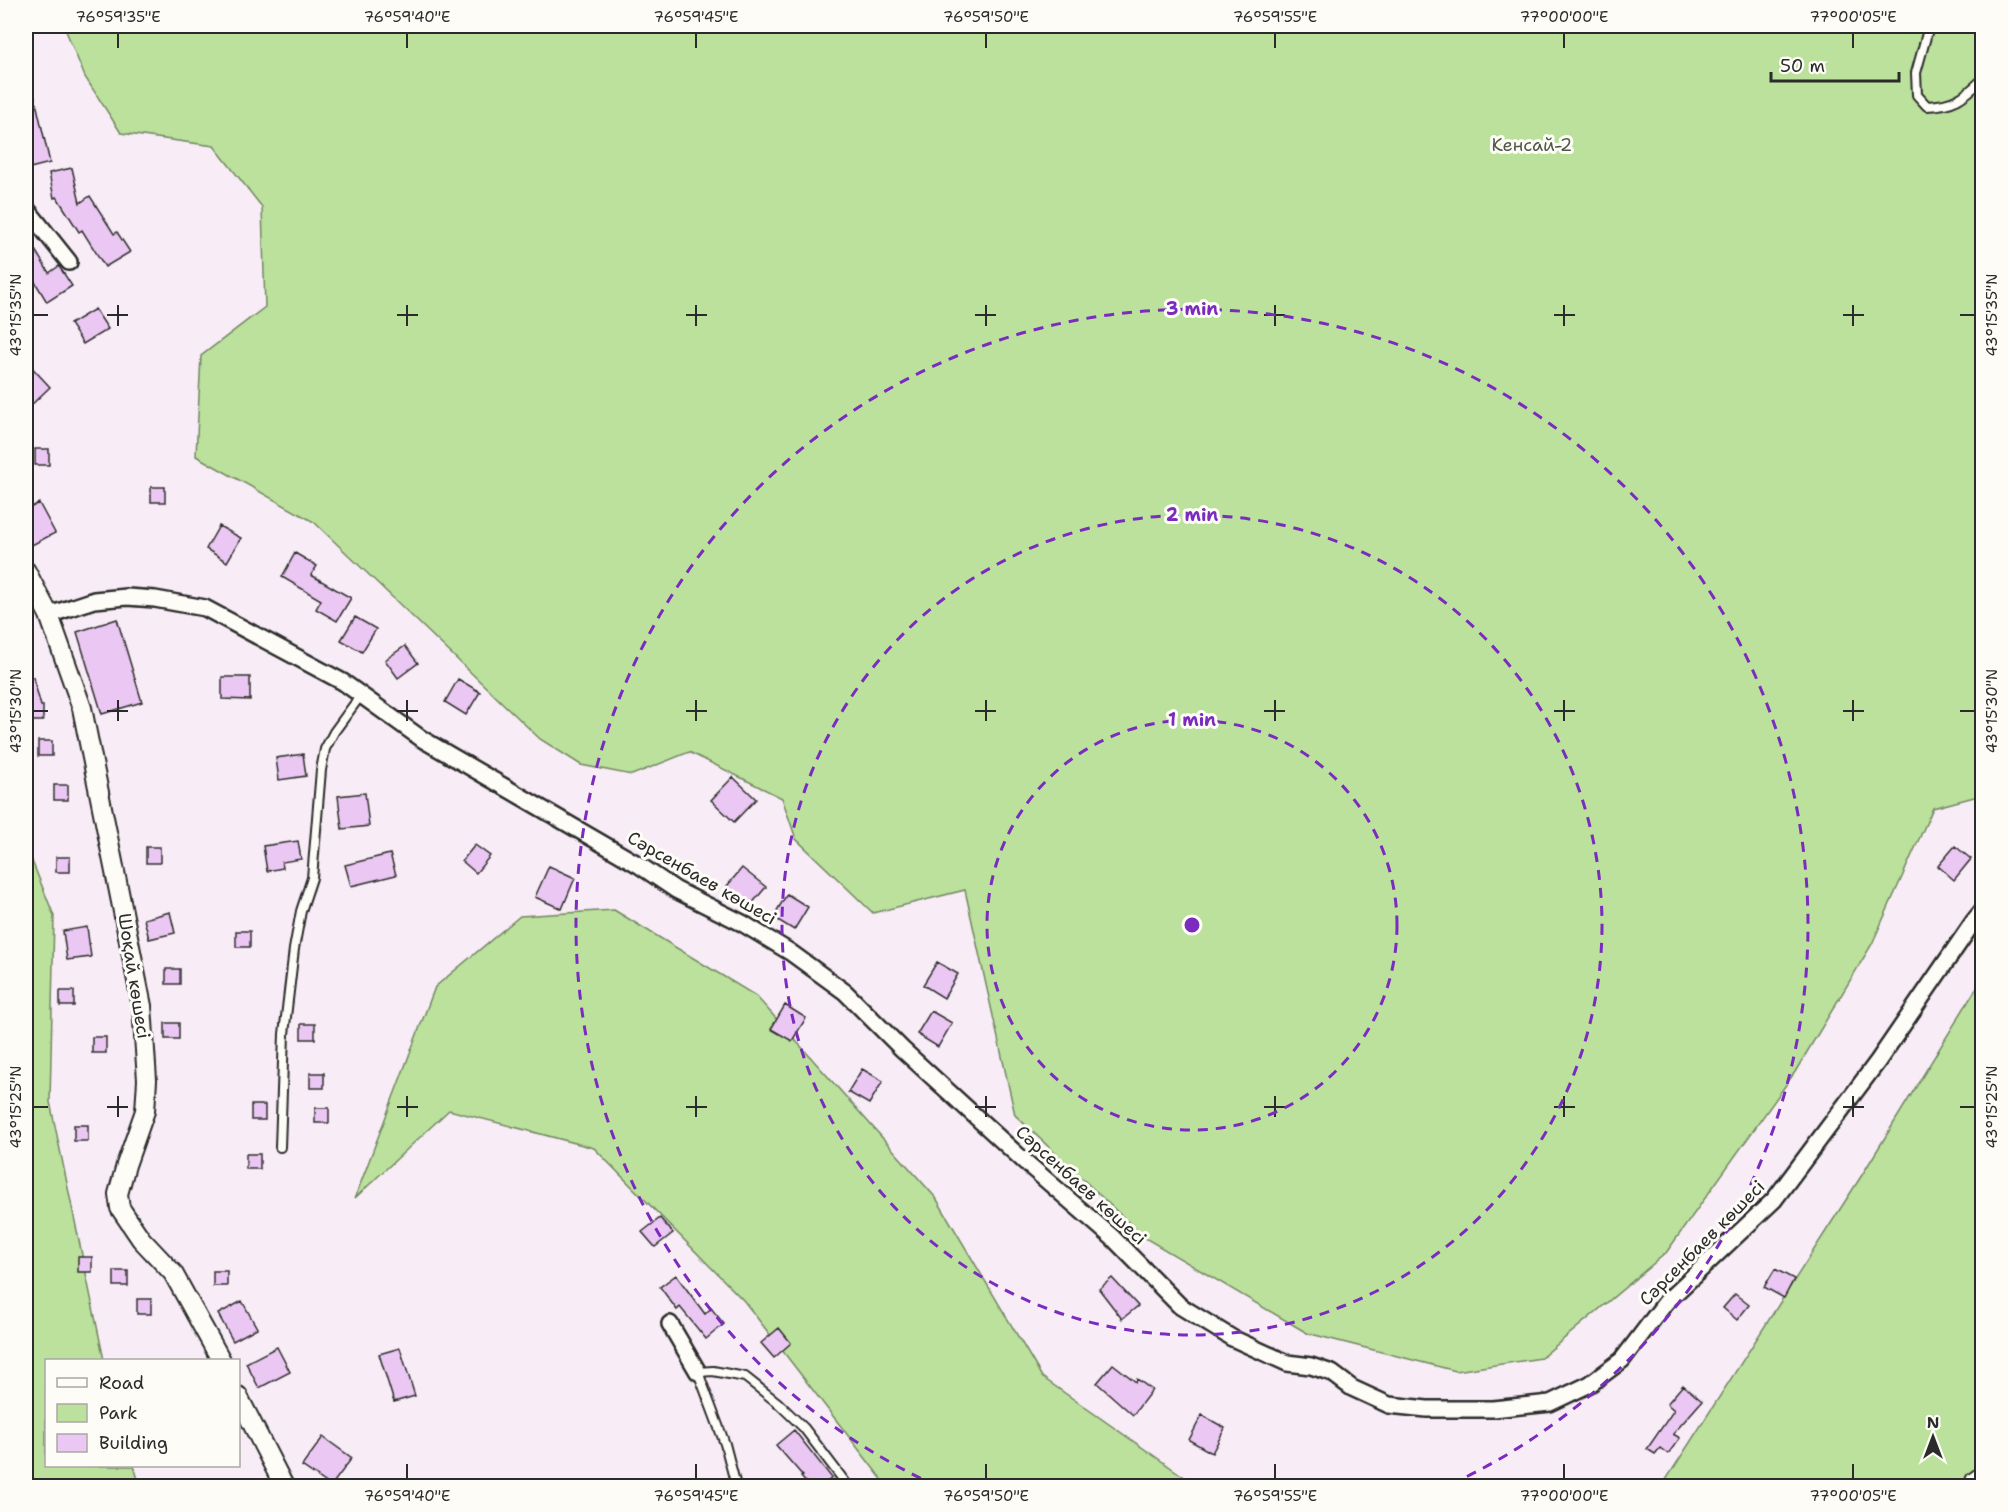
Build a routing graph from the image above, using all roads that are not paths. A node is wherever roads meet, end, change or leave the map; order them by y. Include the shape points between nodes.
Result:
1 (1929, 26) edge
2 (1983, 80) edge
3 (26, 208) edge
4 (69, 262) dead end
5 (26, 571) edge
6 (49, 615) junction
7 (361, 695) junction
8 (1983, 911) edge
9 (280, 1147) dead end
10 (670, 1324) dead end
11 (220, 1359) edge
12 (698, 1372) junction
13 (240, 1400) edge
14 (1983, 1470) edge
15 (284, 1486) edge
16 (736, 1486) edge
17 (848, 1486) edge
18 (1968, 1486) edge

1 - 2 lane via 1916,73 1917,94 1927,106 1942,106 1964,97
3 - 4 street
5 - 6 street, Шоқай көшесі
6 - 7 street, Сәрсенбаев көшесі via 94,600 127,597 205,608
6 - 11 street, Шоқай көшесі via 82,708 142,1006 145,1111 118,1194 120,1208 141,1239 173,1273
7 - 8 street, Сәрсенбаев көшесі via 422,739 676,890 742,923 845,992 902,1049 1113,1238 1180,1306 1232,1338 1287,1363 1332,1373 1352,1388 1389,1405 1493,1409 1550,1403 1590,1384 1622,1360 1666,1302 1774,1200
7 - 9 lane via 334,732 325,749 321,770 312,878 294,949 284,1034
10 - 12 street
12 - 16 lane
12 - 17 lane via 745,1377 770,1396 804,1428
13 - 15 street
14 - 18 lane via 1971,1478

